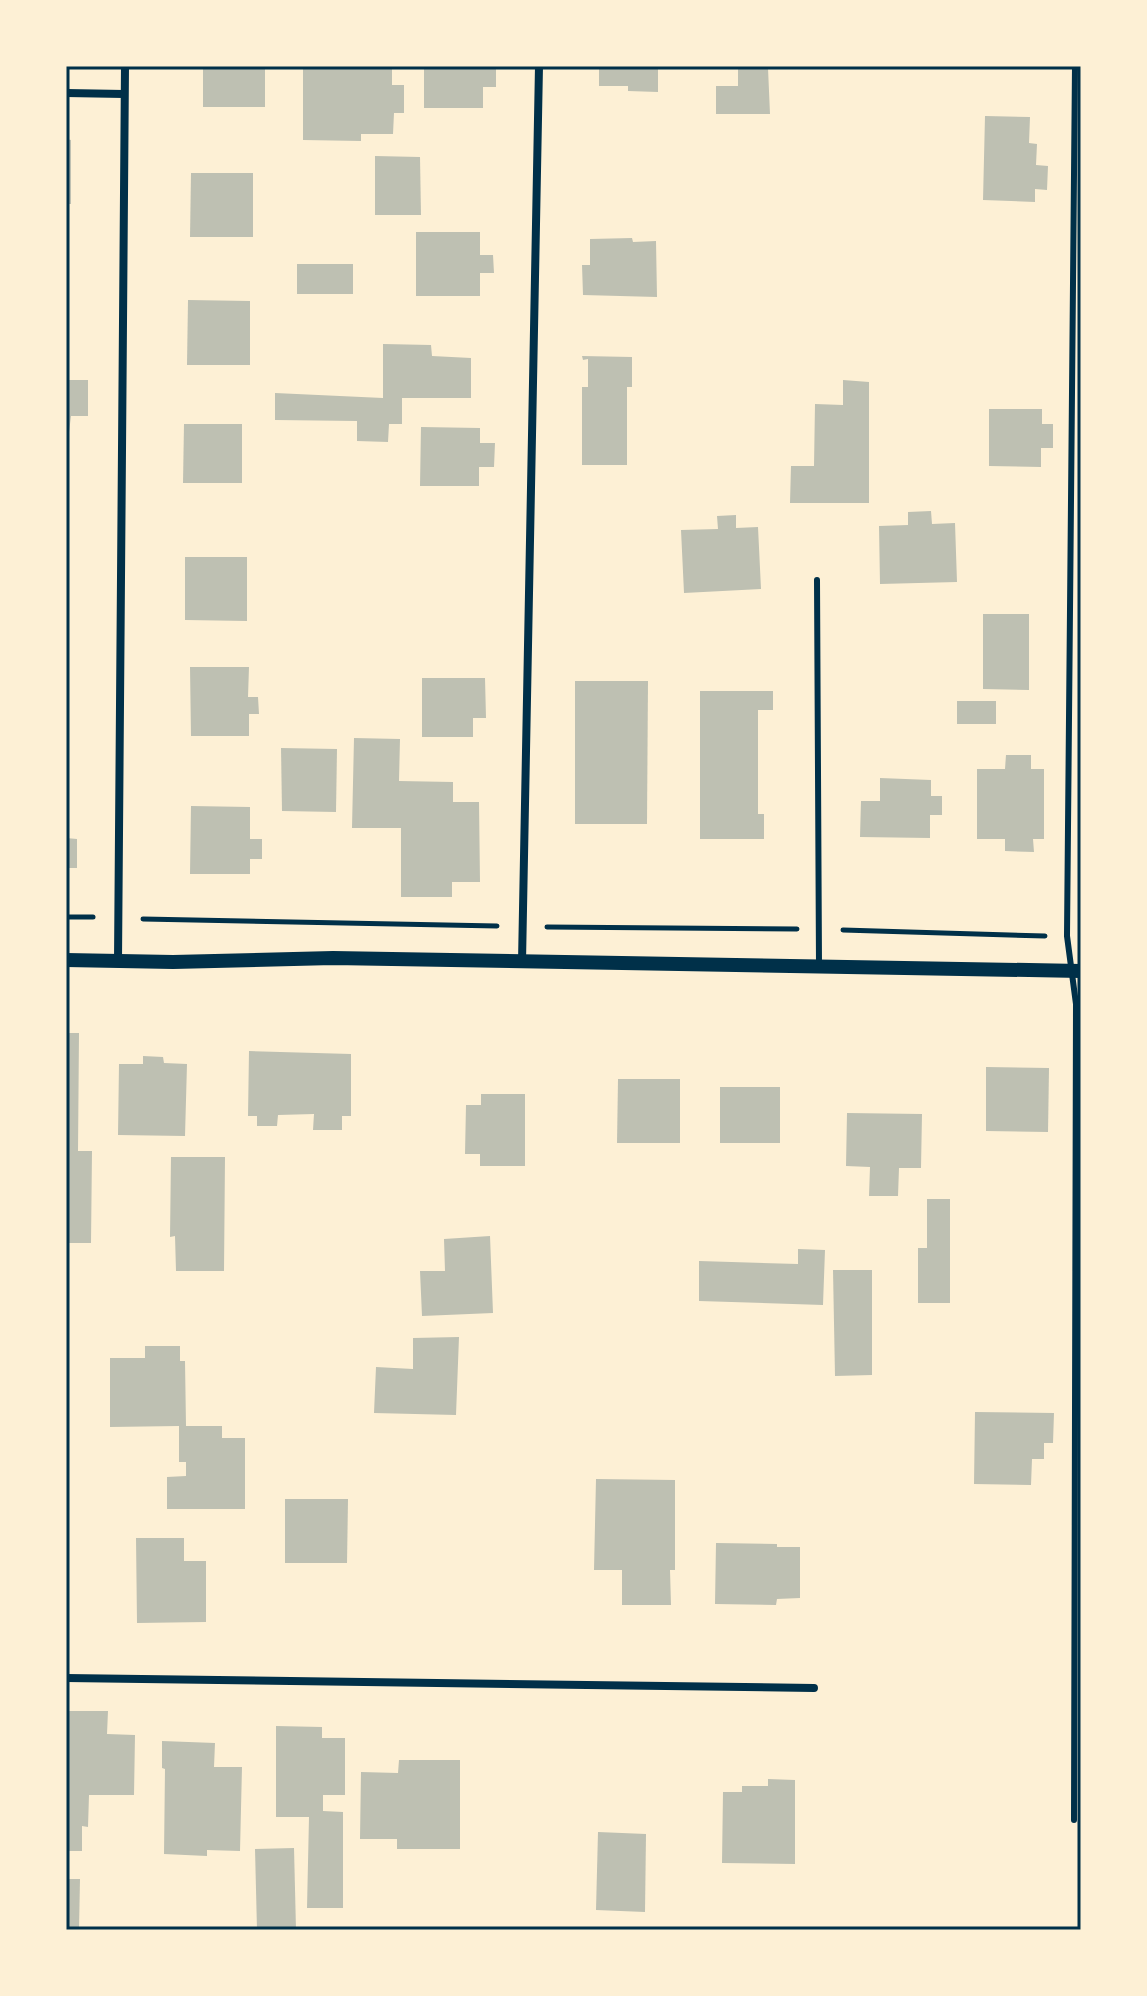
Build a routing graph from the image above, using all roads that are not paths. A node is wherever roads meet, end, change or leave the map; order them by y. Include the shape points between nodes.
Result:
1 (125, 66) edge
2 (539, 66) edge
3 (1075, 66) edge
4 (66, 93) edge
5 (124, 94) junction
6 (817, 580) dead end
7 (66, 960) edge
8 (118, 961) junction
9 (522, 962) junction
10 (819, 968) junction
11 (1076, 971) edge
12 (66, 1678) edge
13 (814, 1688) dead end
14 (1074, 1820) dead end

1 - 5 street
2 - 9 street
3 - 11 lane via 1067,936
4 - 5 street
5 - 8 street
6 - 10 lane
7 - 8 street
8 - 9 street
9 - 10 street
10 - 11 street
11 - 14 lane
12 - 13 street

